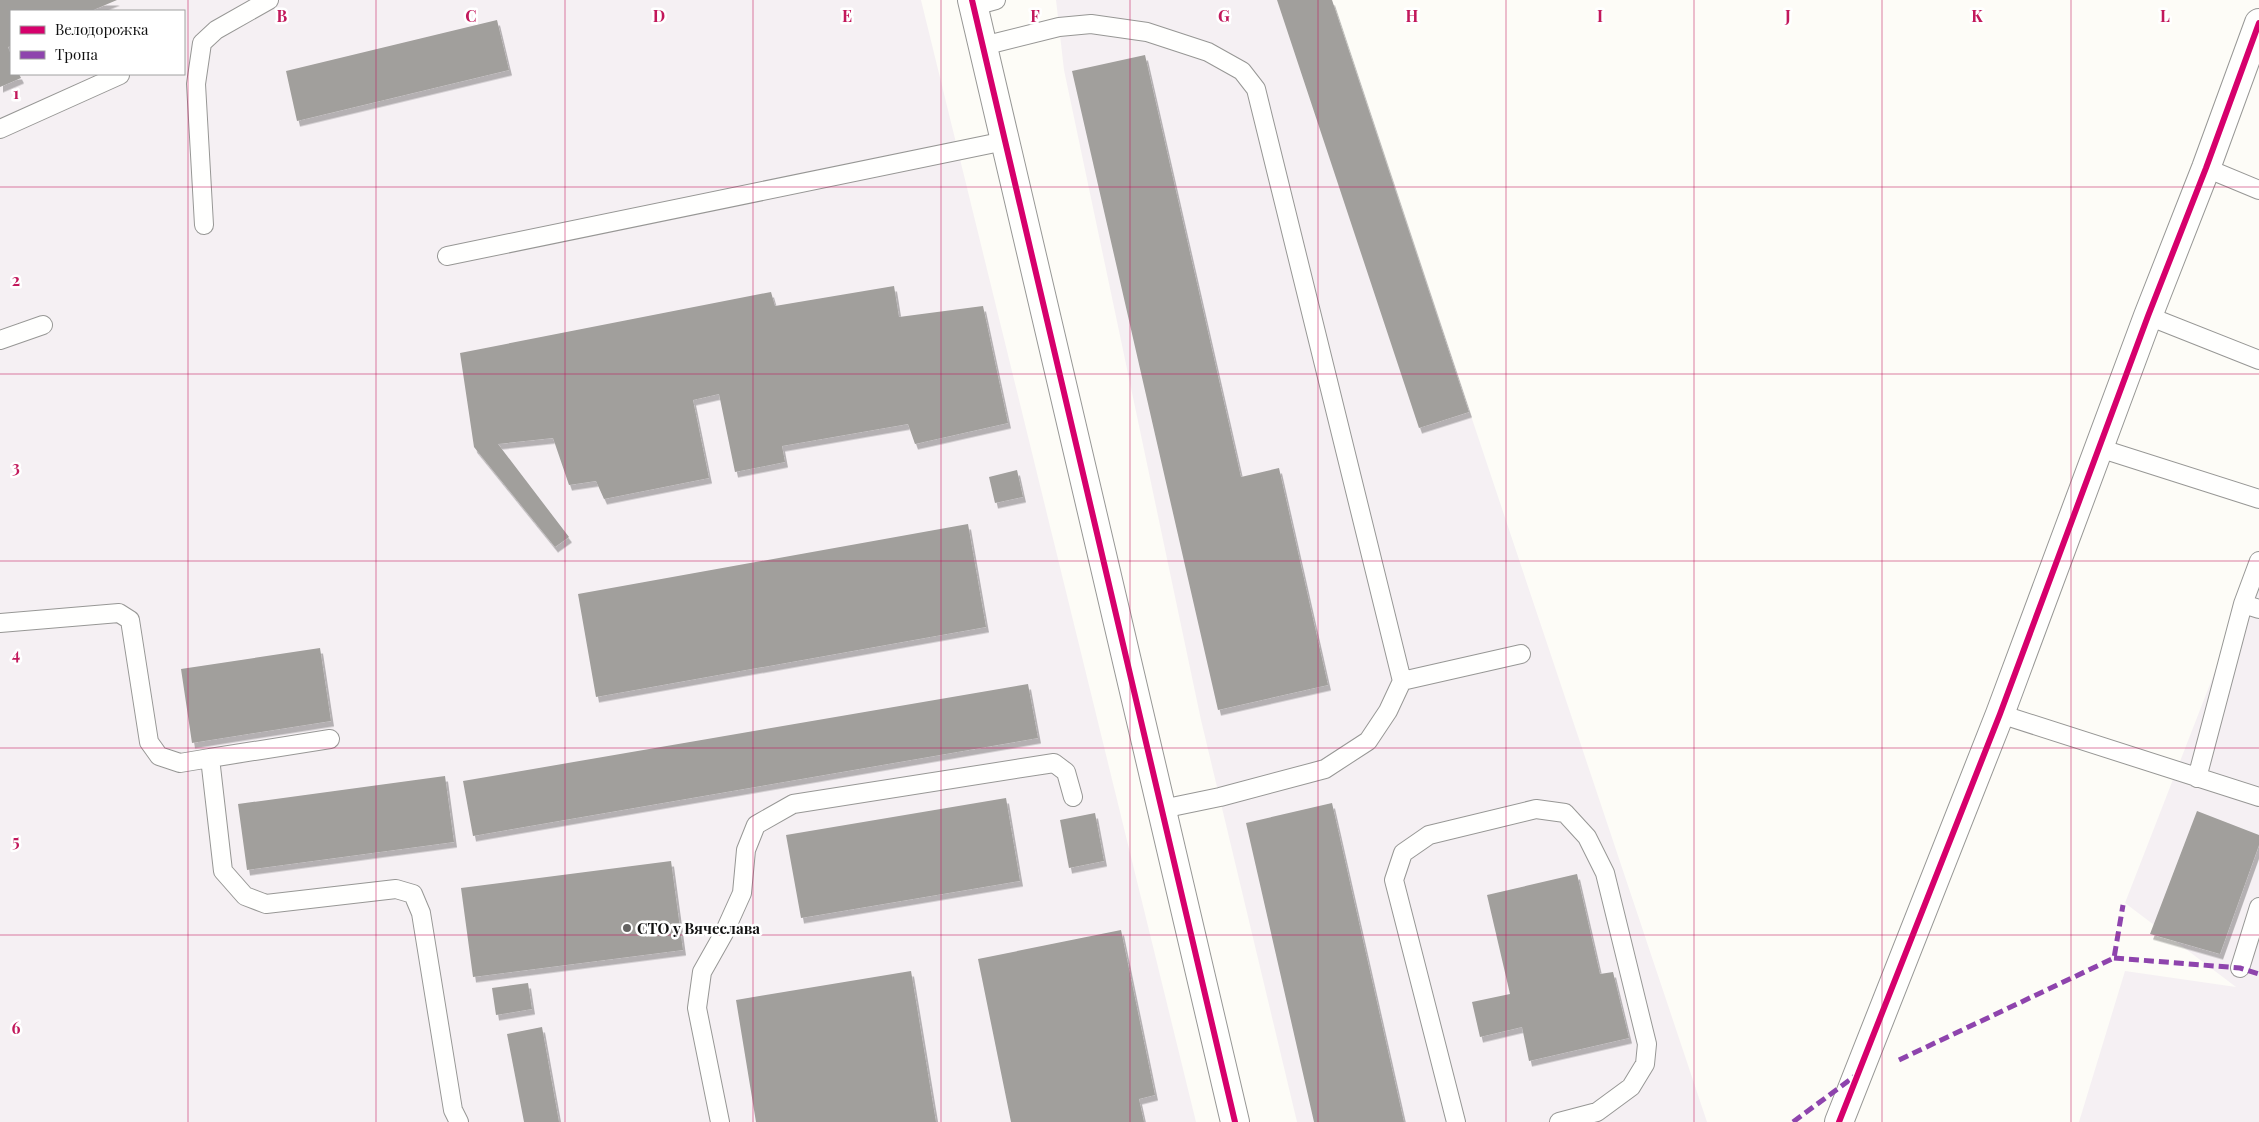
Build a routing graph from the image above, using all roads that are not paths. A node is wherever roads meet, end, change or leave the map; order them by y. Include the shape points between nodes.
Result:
1 (269, 0) edge
2 (981, 2) edge
3 (2259, 23) edge
4 (983, 46) junction
5 (120, 75) dead end
6 (0, 129) edge
7 (1005, 141) junction
8 (2206, 168) junction
9 (2259, 190) edge
10 (204, 225) dead end
11 (447, 256) dead end
12 (2148, 316) junction
13 (43, 325) dead end
14 (0, 340) edge
15 (2259, 360) edge
16 (2099, 448) junction
17 (2259, 499) edge
18 (2259, 561) edge
19 (2251, 607) edge
20 (0, 623) edge
21 (1521, 654) dead end
22 (1402, 681) junction
23 (2000, 714) junction
24 (330, 739) dead end
25 (210, 758) junction
26 (2197, 778) junction
27 (1074, 797) dead end
28 (2259, 797) edge
29 (1162, 808) junction
30 (2259, 907) edge
31 (2240, 968) dead end
32 (459, 1122) edge
33 (720, 1122) edge
34 (1235, 1122) edge
35 (1456, 1122) edge
36 (1558, 1122) edge
37 (1839, 1122) edge

1 - 10 lane via 216,30 202,43 196,84
2 - 4 street
3 - 8 street
4 - 7 street
4 - 22 lane via 1059,27 1091,24 1148,32 1208,52 1242,71 1256,89
5 - 6 lane
7 - 11 lane
7 - 29 street
8 - 9 lane
8 - 12 street
12 - 15 lane
12 - 16 street
13 - 14 lane
16 - 17 lane
16 - 23 street
18 - 19 lane
19 - 26 lane
20 - 25 lane via 119,614 130,620 150,742 159,756 180,764
21 - 22 lane
22 - 29 lane via 1388,711 1368,741 1325,769 1220,797
23 - 26 lane
23 - 37 street
24 - 25 lane
25 - 32 lane via 223,871 245,896 266,904 396,889 413,894 422,913 453,1110
26 - 28 lane
27 - 33 lane via 1066,772 1054,763 793,804 756,825 746,850 742,893 702,972 697,1008
29 - 34 street
30 - 31 lane
35 - 36 lane via 1394,880 1403,853 1429,835 1536,809 1565,813 1587,837 1605,873 1647,1044 1645,1064 1632,1087 1597,1112

